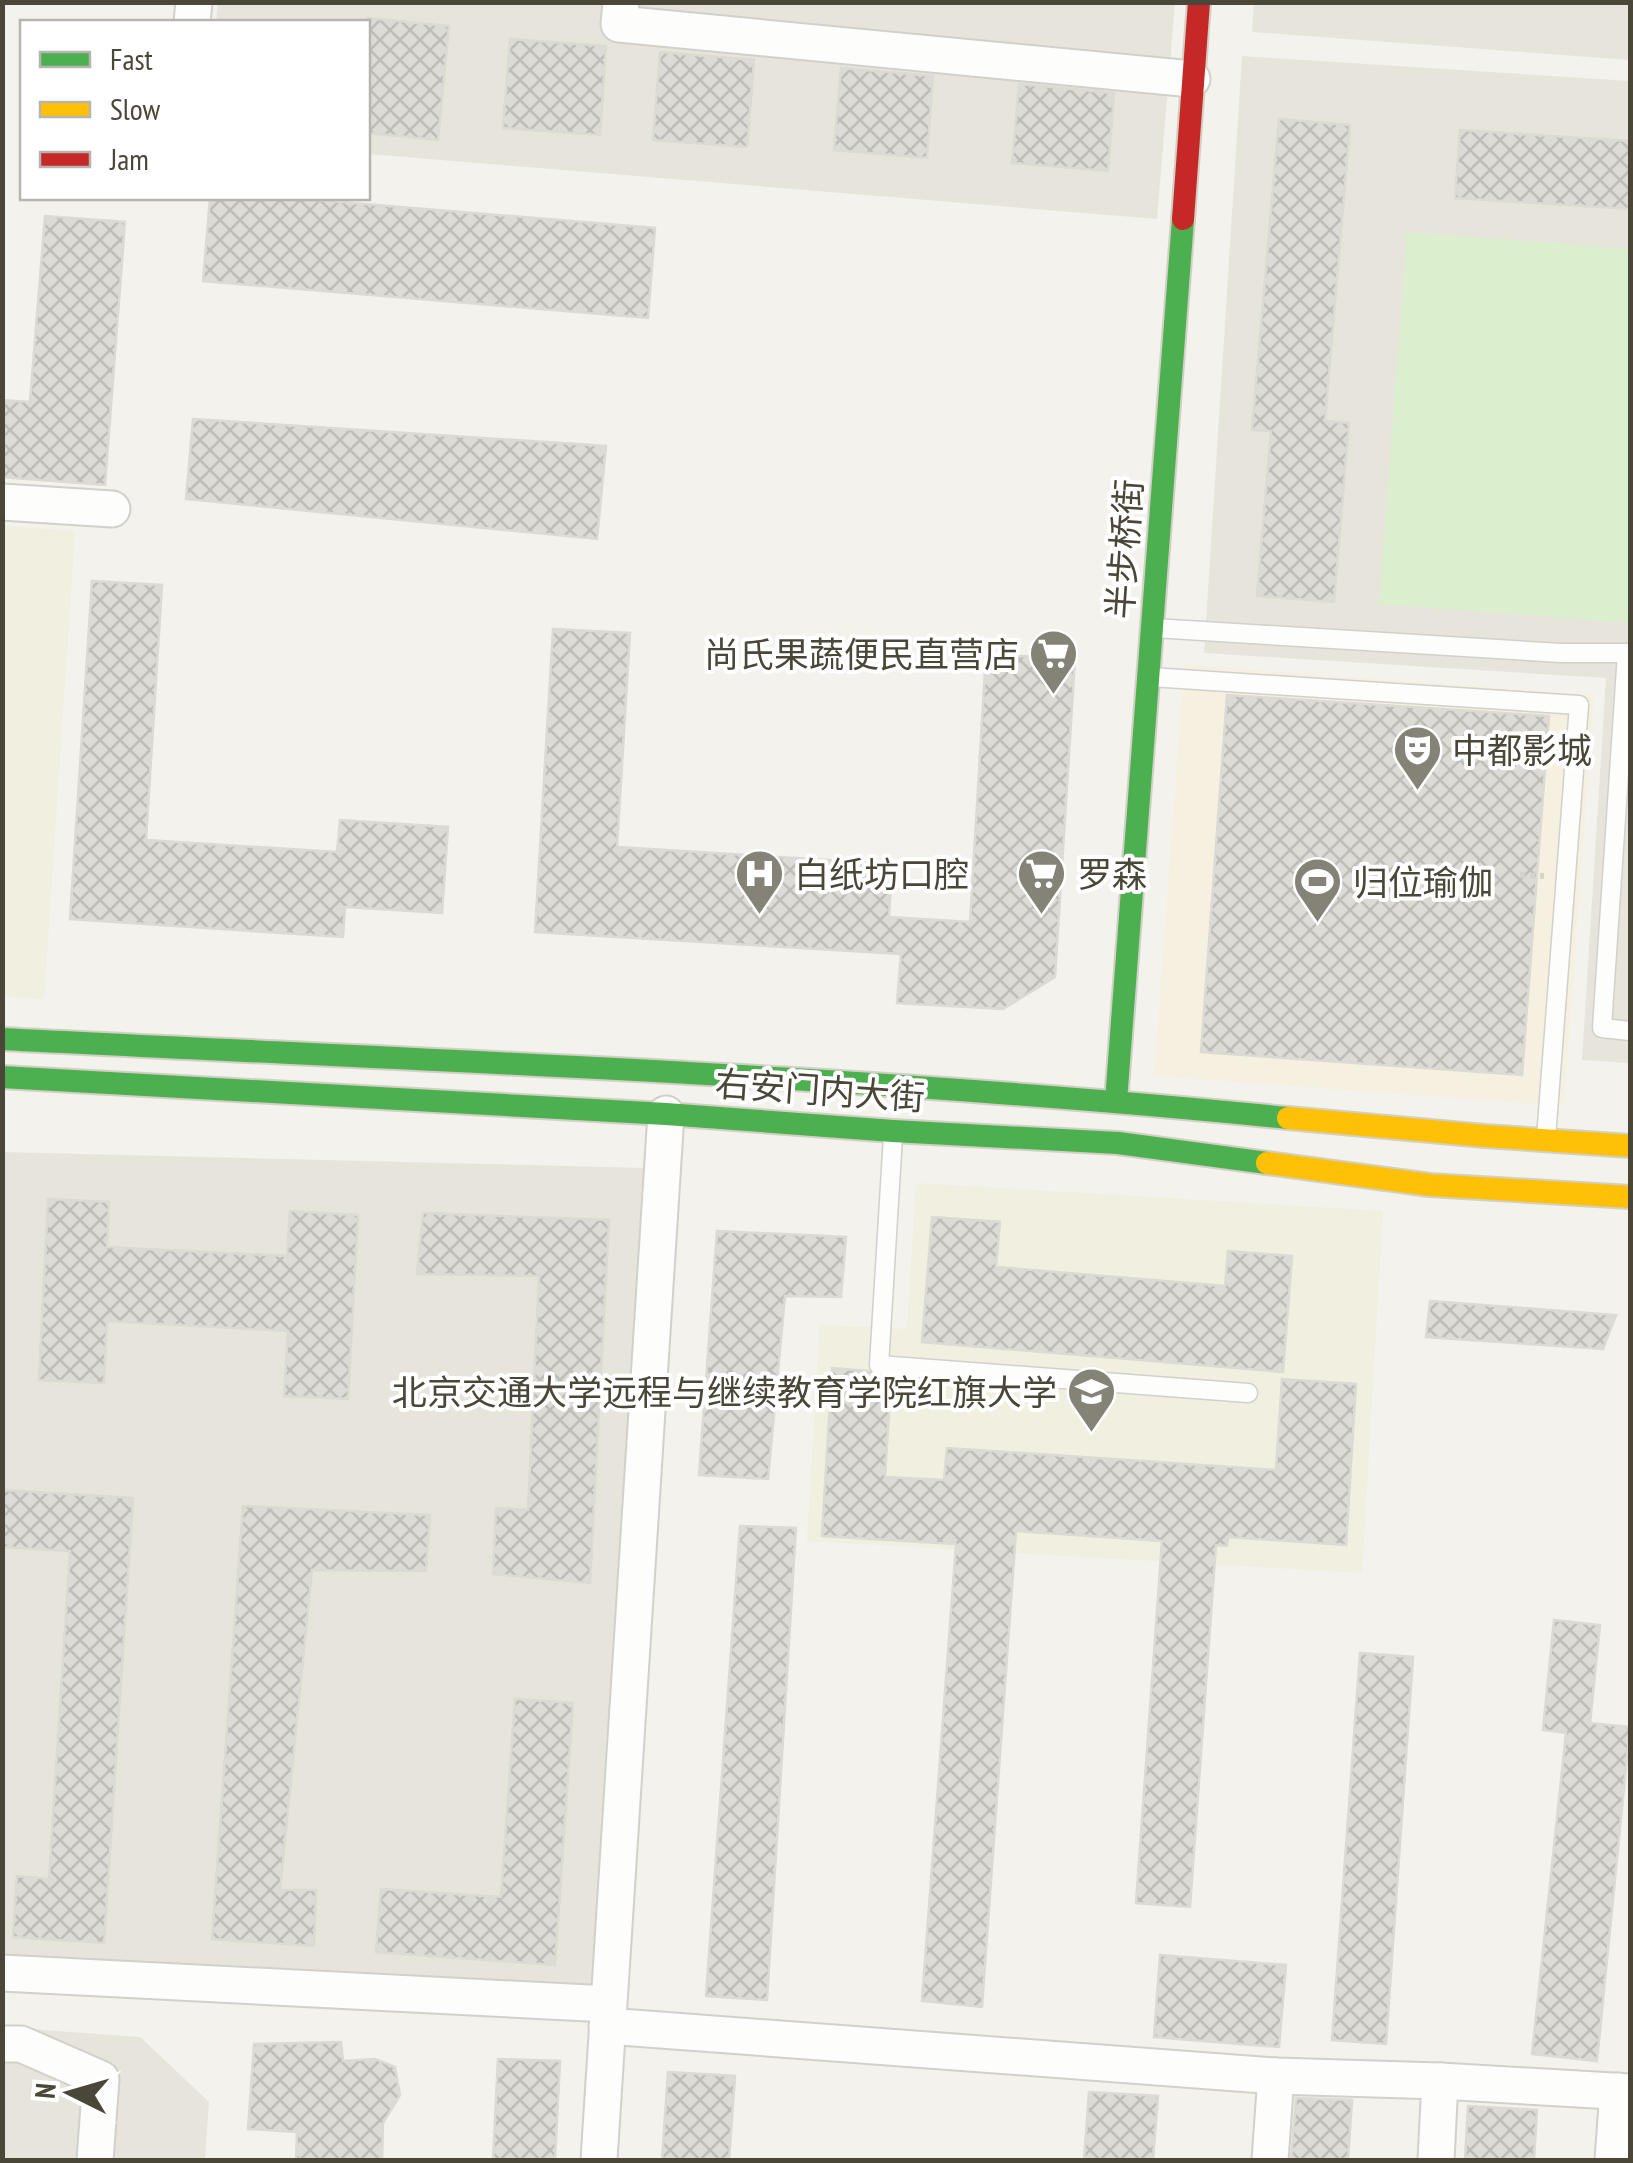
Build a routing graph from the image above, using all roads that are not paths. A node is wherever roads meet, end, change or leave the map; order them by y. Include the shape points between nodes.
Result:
1 (620, 2) edge
2 (1198, 2) edge
3 (1192, 79) junction
4 (2, 502) edge
5 (112, 509) dead end
6 (1154, 628) junction
7 (1629, 653) edge
8 (1150, 676) junction
9 (1624, 798) edge
10 (1630, 1031) edge
11 (2, 1039) edge
12 (2, 1077) edge
13 (1116, 1100) junction
14 (666, 1114) junction
15 (893, 1131) junction
16 (1546, 1142) junction
17 (1630, 1146) edge
18 (1630, 1197) edge
19 (1248, 1393) dead end
20 (2, 1973) edge
21 (608, 2015) junction
22 (2, 2044) edge
23 (1276, 2076) junction
24 (1440, 2082) junction
25 (1624, 2091) edge
26 (95, 2160) edge
27 (599, 2160) edge
28 (1270, 2160) edge
29 (1436, 2160) edge
30 (1613, 2160) edge

1 - 3 street via 619,24
2 - 3 main road, 半步桥街
3 - 6 main road, 半步桥街
4 - 5 street
6 - 7 lane
6 - 8 main road, 半步桥街
7 - 9 lane
8 - 13 main road, 半步桥街
8 - 16 lane via 1579,705
9 - 10 lane via 1602,1028
11 - 13 main road, 右安门内大街
12 - 14 main road, 右安门内大街
13 - 16 main road, 右安门内大街
14 - 15 main road, 右安门内大街
14 - 21 street
15 - 18 main road, 右安门内大街 via 1118,1143 1430,1185
15 - 19 lane via 879,1365
16 - 17 main road, 右安门内大街
20 - 21 street
21 - 23 street
21 - 27 street
22 - 26 street via 22,2044 101,2080
23 - 24 street
23 - 28 street
24 - 25 street
24 - 29 street
25 - 30 street

